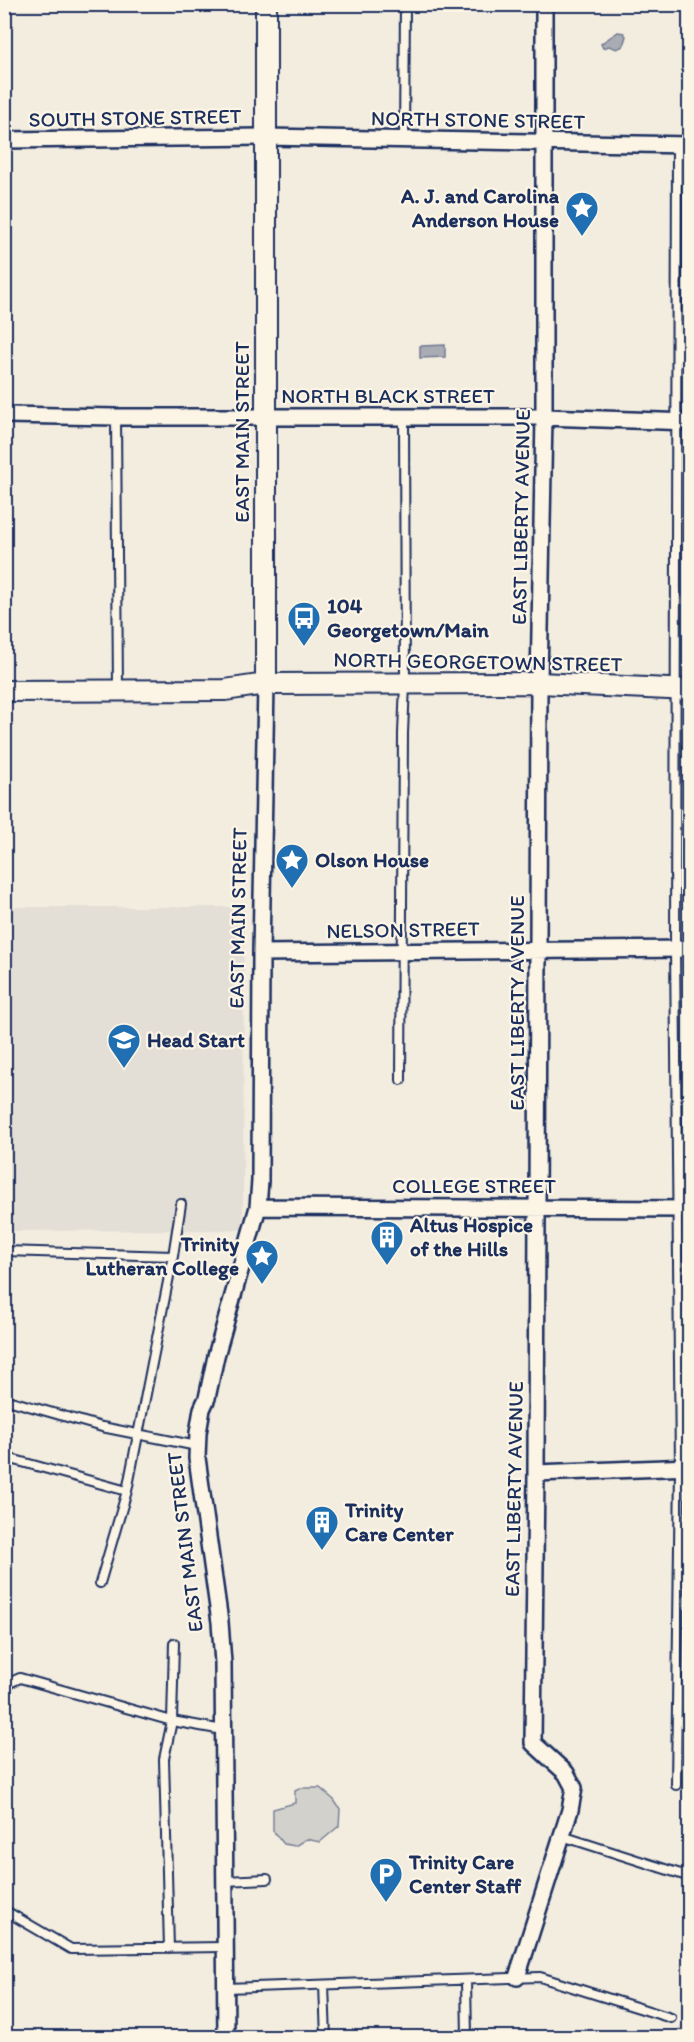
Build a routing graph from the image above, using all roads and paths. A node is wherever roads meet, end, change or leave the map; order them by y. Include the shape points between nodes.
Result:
1 (266, 4) edge
2 (405, 4) edge
3 (544, 4) edge
4 (266, 137) junction
5 (4, 140) edge
6 (404, 140) junction
7 (545, 142) junction
8 (683, 145) edge
9 (4, 415) edge
10 (116, 417) junction
11 (266, 417) junction
12 (404, 417) junction
13 (544, 417) junction
14 (684, 422) edge
15 (539, 683) junction
16 (266, 684) junction
17 (405, 684) junction
18 (682, 690) edge
19 (4, 691) edge
20 (118, 691) junction
21 (538, 949) junction
22 (682, 949) edge
23 (402, 951) junction
24 (261, 953) junction
25 (401, 1080) dead end
26 (181, 1204) dead end
27 (258, 1207) junction
28 (537, 1207) junction
29 (683, 1209) edge
30 (4, 1251) edge
31 (173, 1256) junction
32 (4, 1400) edge
33 (137, 1434) junction
34 (197, 1446) junction
35 (4, 1457) edge
36 (685, 1467) edge
37 (536, 1473) junction
38 (127, 1491) junction
39 (100, 1583) dead end
40 (174, 1643) dead end
41 (4, 1693) edge
42 (172, 1721) junction
43 (223, 1730) junction
44 (676, 1785) dead end
45 (562, 1836) junction
46 (690, 1877) edge
47 (267, 1880) dead end
48 (224, 1881) junction
49 (4, 1910) edge
50 (225, 1947) junction
51 (170, 1948) junction
52 (517, 1977) junction
53 (466, 1980) junction
54 (324, 1985) junction
55 (225, 1988) junction
56 (671, 2018) dead end
57 (226, 2037) edge
58 (326, 2037) edge
59 (467, 2037) edge

1 - 4 street, EAST MAIN STREET
2 - 6 lane
3 - 7 street, EAST LIBERTY AVENUE
4 - 5 street, SOUTH STONE STREET
4 - 6 street, NORTH STONE STREET
4 - 11 street, EAST MAIN STREET
6 - 7 street, NORTH STONE STREET
7 - 8 street, NORTH STONE STREET
7 - 13 street, EAST LIBERTY AVENUE
8 - 14 lane
9 - 10 street, NORTH BLACK STREET
10 - 11 street, NORTH BLACK STREET
10 - 20 lane
11 - 12 street, NORTH BLACK STREET
11 - 16 street, EAST MAIN STREET
12 - 13 street, NORTH BLACK STREET
12 - 17 lane
13 - 14 street, NORTH BLACK STREET
13 - 15 street, EAST LIBERTY AVENUE
14 - 18 lane
15 - 17 street, NORTH GEORGETOWN STREET
15 - 18 street, NORTH GEORGETOWN STREET
15 - 21 street, EAST LIBERTY AVENUE
16 - 17 street, NORTH GEORGETOWN STREET
16 - 20 street, NORTH GEORGETOWN STREET via 225,690
16 - 24 street, EAST MAIN STREET
17 - 23 lane
18 - 22 lane
19 - 20 street, NORTH GEORGETOWN STREET
21 - 22 street, NELSON STREET
21 - 23 street, NELSON STREET
21 - 28 street, EAST LIBERTY AVENUE
22 - 29 lane
23 - 24 street, NELSON STREET
23 - 25 lane
24 - 27 street, EAST MAIN STREET
26 - 31 lane
27 - 28 street, COLLEGE STREET
27 - 34 street, EAST MAIN STREET via 202,1409
28 - 29 street, COLLEGE STREET
28 - 37 street, EAST LIBERTY AVENUE
29 - 36 lane
30 - 31 lane
31 - 33 lane
32 - 33 lane
33 - 34 lane
33 - 38 lane
34 - 43 street, EAST MAIN STREET via 220,1622
35 - 38 lane
36 - 37 street
36 - 44 lane
37 - 45 street, EAST LIBERTY AVENUE via 533,1743 566,1773 574,1788
38 - 39 lane
40 - 42 lane
41 - 42 lane via 9,1683 20,1678
42 - 43 lane
42 - 51 lane via 164,1759
43 - 48 street, EAST MAIN STREET
45 - 46 lane
45 - 52 street, EAST LIBERTY AVENUE
47 - 48 lane
48 - 50 street, EAST MAIN STREET
49 - 51 lane via 70,1949
50 - 51 lane
50 - 55 street, EAST MAIN STREET
52 - 53 lane
52 - 56 lane via 540,1977
53 - 54 lane
53 - 59 lane
54 - 55 lane
54 - 58 lane
55 - 57 street, EAST MAIN STREET

